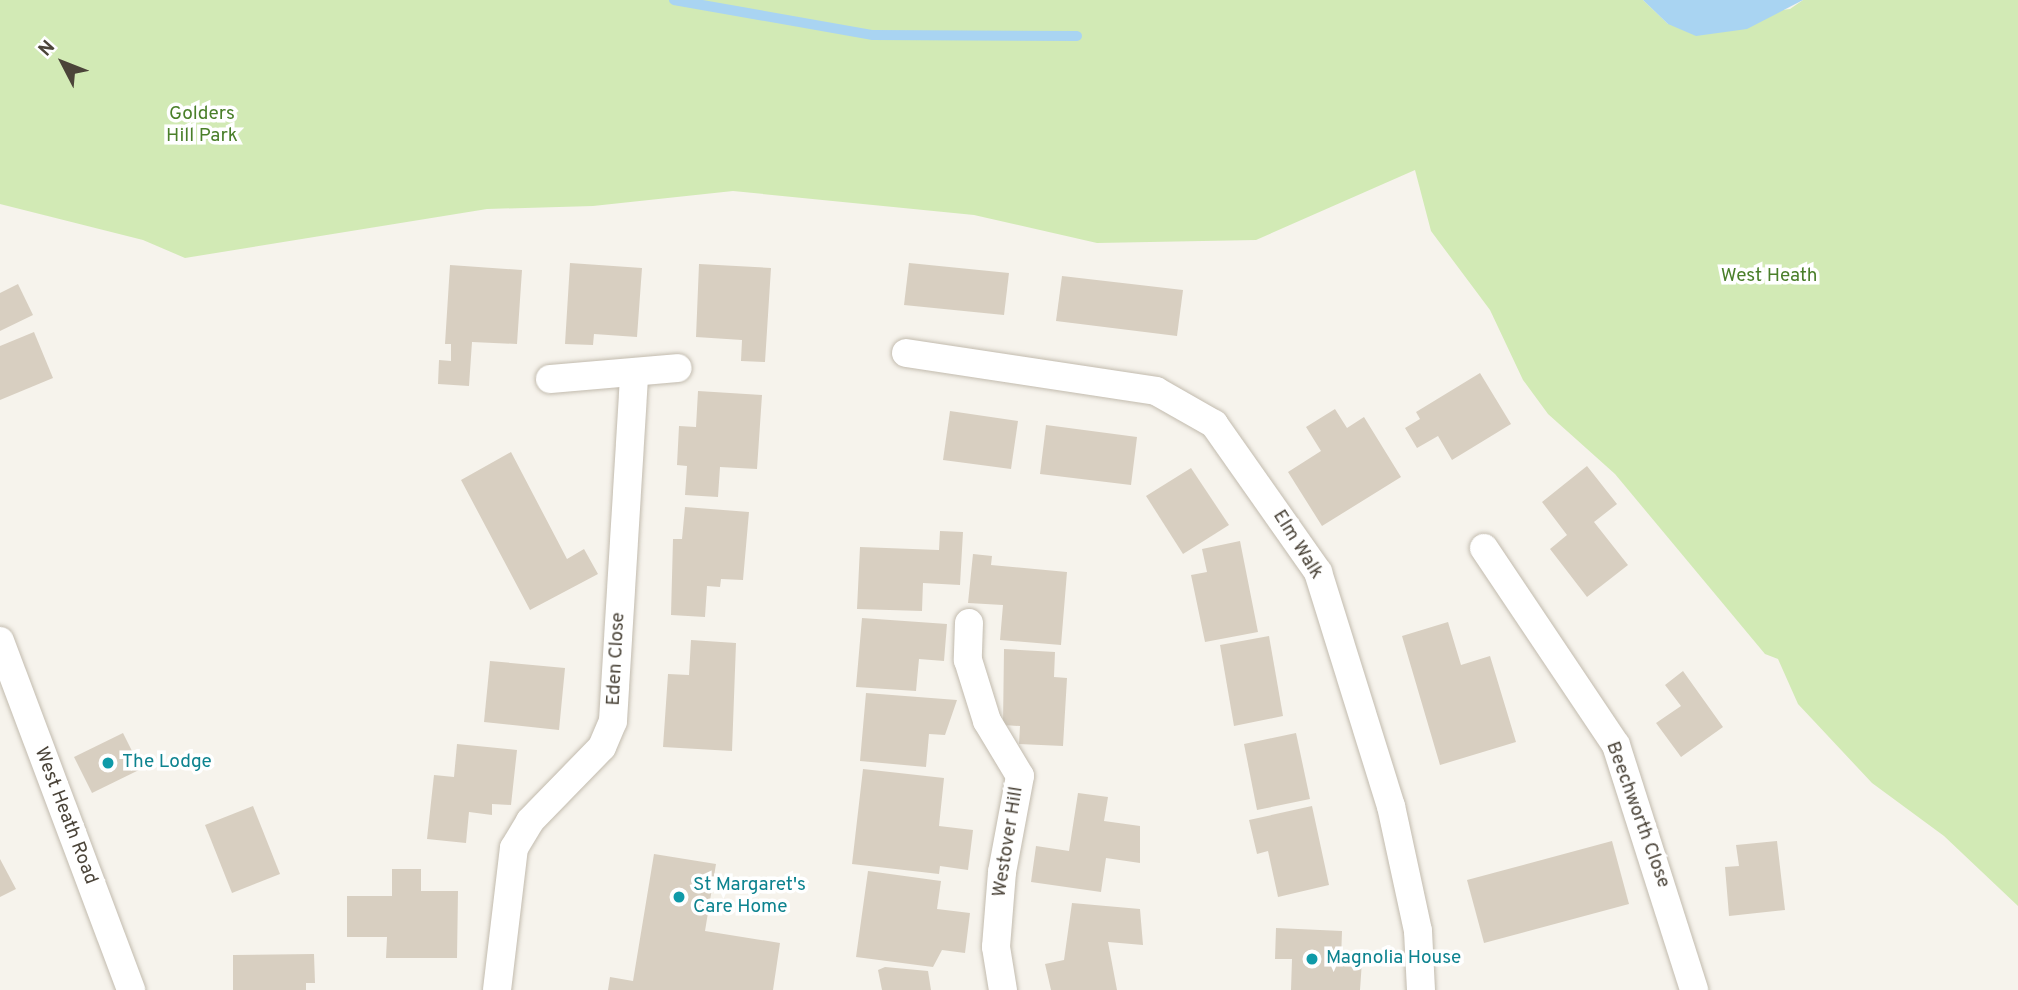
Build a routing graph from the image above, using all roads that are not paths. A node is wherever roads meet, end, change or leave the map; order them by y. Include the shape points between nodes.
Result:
1 (906, 353) dead end
2 (678, 368) dead end
3 (634, 376) junction
4 (550, 379) dead end
5 (1484, 548) dead end
6 (969, 623) dead end
7 (0, 641) edge
8 (131, 990) edge
9 (497, 990) edge
10 (1003, 990) edge
11 (1421, 990) edge
12 (1694, 990) edge

1 - 11 street, Elm Walk via 1156,391 1213,424 1318,572 1391,806 1418,931
2 - 3 street
3 - 4 street
3 - 9 street, Eden Close via 613,721 602,747 530,821 514,848
5 - 12 street, Beechworth Close via 1616,745
6 - 10 street, Westover Hill via 968,660 987,721 1020,776 1001,885 996,947
7 - 8 street, West Heath Road

